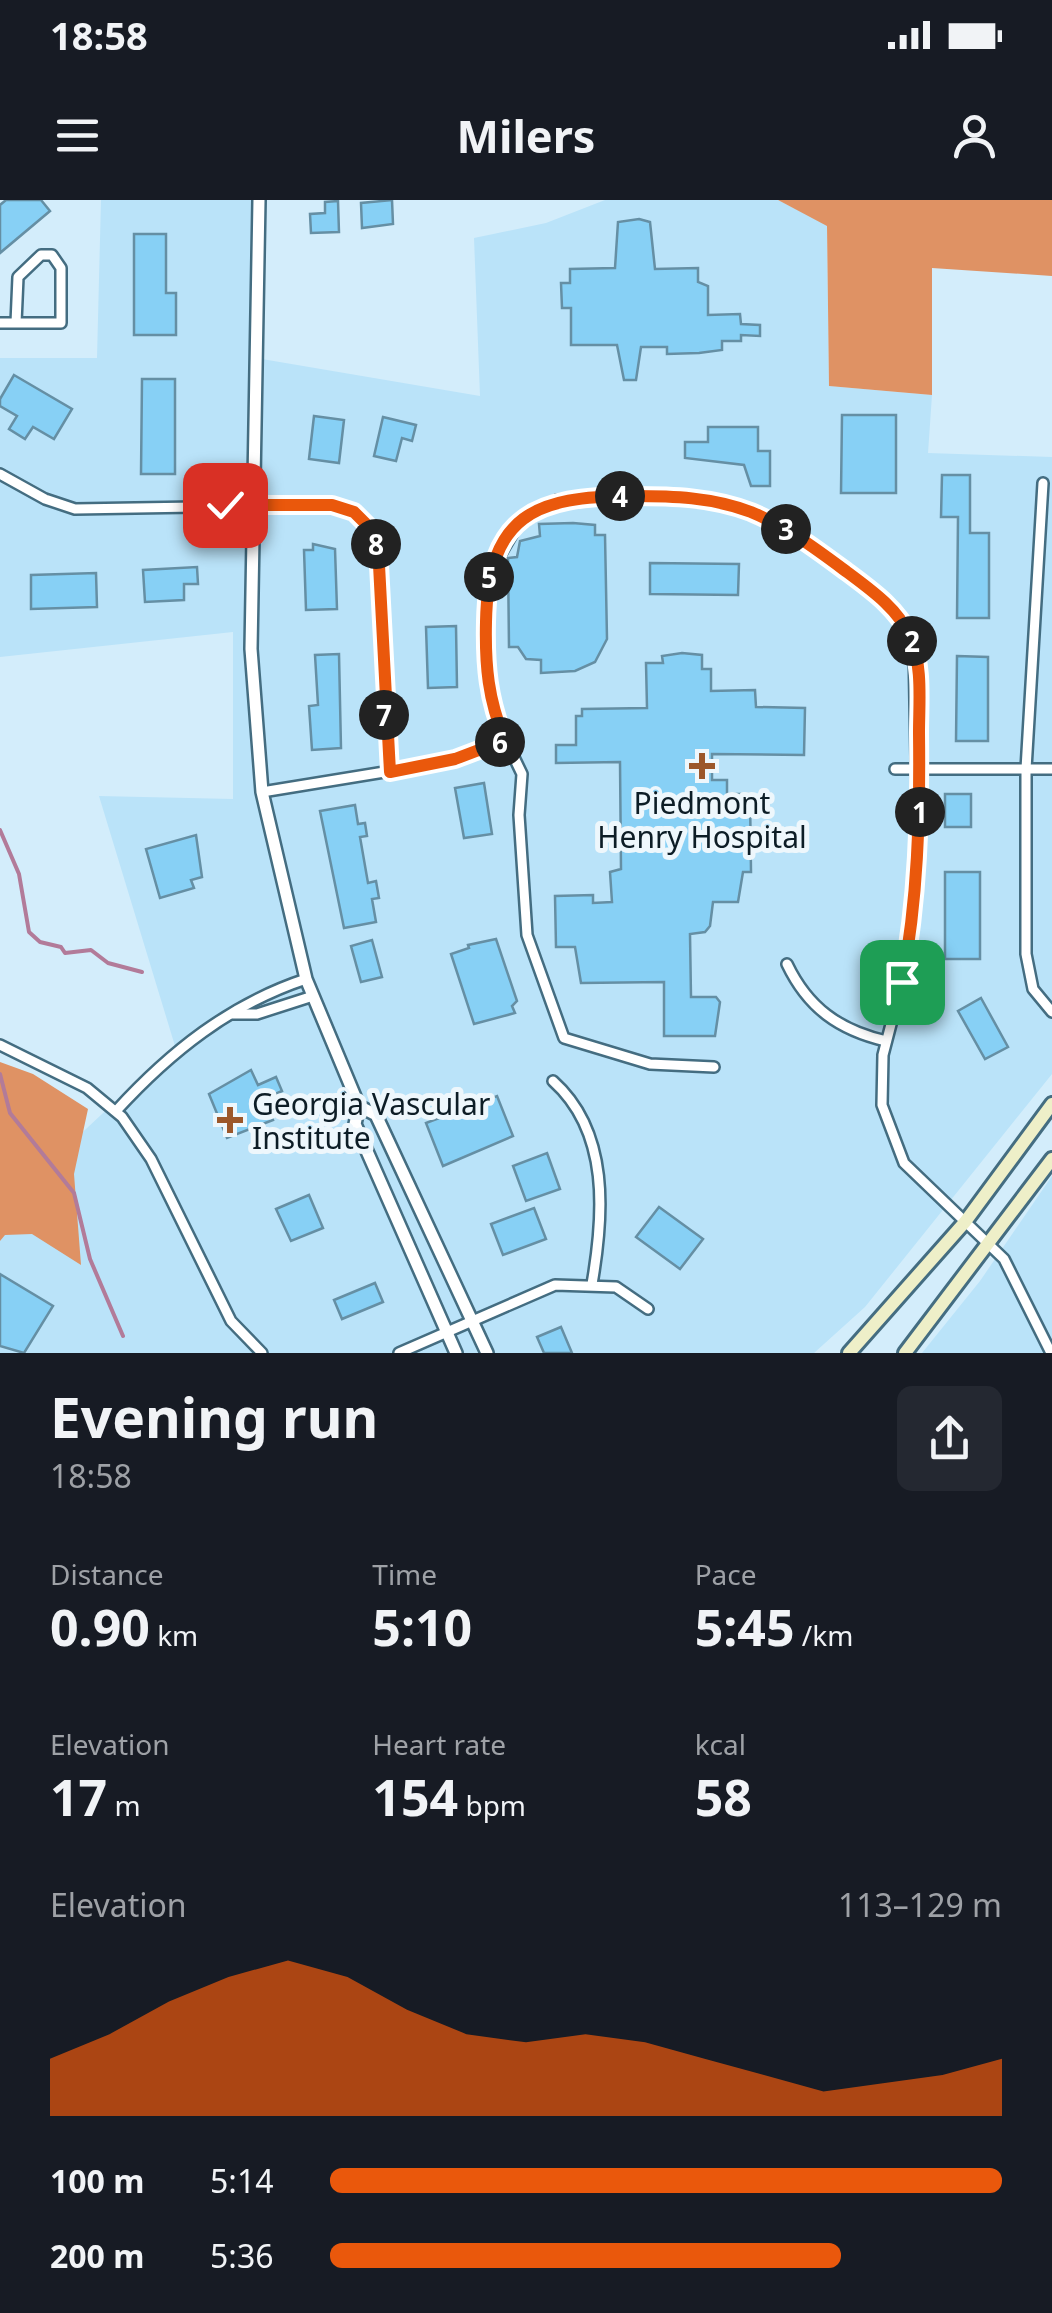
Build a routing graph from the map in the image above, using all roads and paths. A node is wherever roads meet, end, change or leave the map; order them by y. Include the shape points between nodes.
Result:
1 (260, 200) edge
2 (0, 323) edge
3 (16, 323) junction
4 (0, 474) edge
5 (1043, 483) dead end
6 (252, 507) junction
7 (505, 740) junction
8 (1052, 768) edge
9 (895, 769) dead end
10 (1026, 769) junction
11 (919, 770) junction
12 (390, 772) junction
13 (262, 792) junction
14 (787, 964) dead end
15 (306, 978) junction
16 (313, 996) junction
17 (1052, 1012) edge
18 (233, 1014) junction
19 (886, 1041) junction
20 (0, 1046) edge
21 (714, 1067) dead end
22 (553, 1081) dead end
23 (1052, 1104) edge
24 (358, 1106) junction
25 (116, 1112) junction
26 (1052, 1159) edge
27 (965, 1222) junction
28 (989, 1242) junction
29 (592, 1284) junction
30 (648, 1309) dead end
31 (472, 1319) junction
32 (448, 1331) junction
33 (262, 1353) edge
34 (399, 1353) edge
35 (456, 1353) edge
36 (487, 1353) edge
37 (849, 1353) edge
38 (905, 1353) edge
39 (1051, 1353) edge

1 - 6 street
2 - 3 street
3 - 3 street via 18,277 42,255 52,255 61,268 61,323
4 - 6 street via 75,509
5 - 10 street
6 - 12 street via 337,506 371,530 379,565
6 - 13 street
7 - 11 street via 488,691 486,644 490,574 506,538 557,500 678,496 773,522 898,616 917,664
7 - 12 street
7 - 21 street via 522,774 527,935 564,1038 650,1064
8 - 10 street
9 - 11 street
10 - 11 street
10 - 17 street via 1028,973
11 - 19 street via 915,894
12 - 13 street
13 - 15 street
14 - 19 street via 802,992 829,1019
15 - 16 street
15 - 18 street via 251,998
16 - 18 street via 257,1014
16 - 24 street
18 - 25 street via 174,1053
19 - 27 street via 880,1094 889,1132 912,1172
20 - 25 street via 87,1088
22 - 29 street via 575,1101 598,1171 603,1199
23 - 27 main road
24 - 31 street via 376,1116
24 - 32 street via 356,1124
25 - 33 street via 151,1159 231,1321
26 - 28 main road
27 - 28 street
27 - 37 main road
28 - 38 main road
28 - 39 street via 1004,1258
29 - 30 street via 616,1288
29 - 31 street via 535,1290
31 - 32 street
31 - 36 street
32 - 34 street
32 - 35 street

